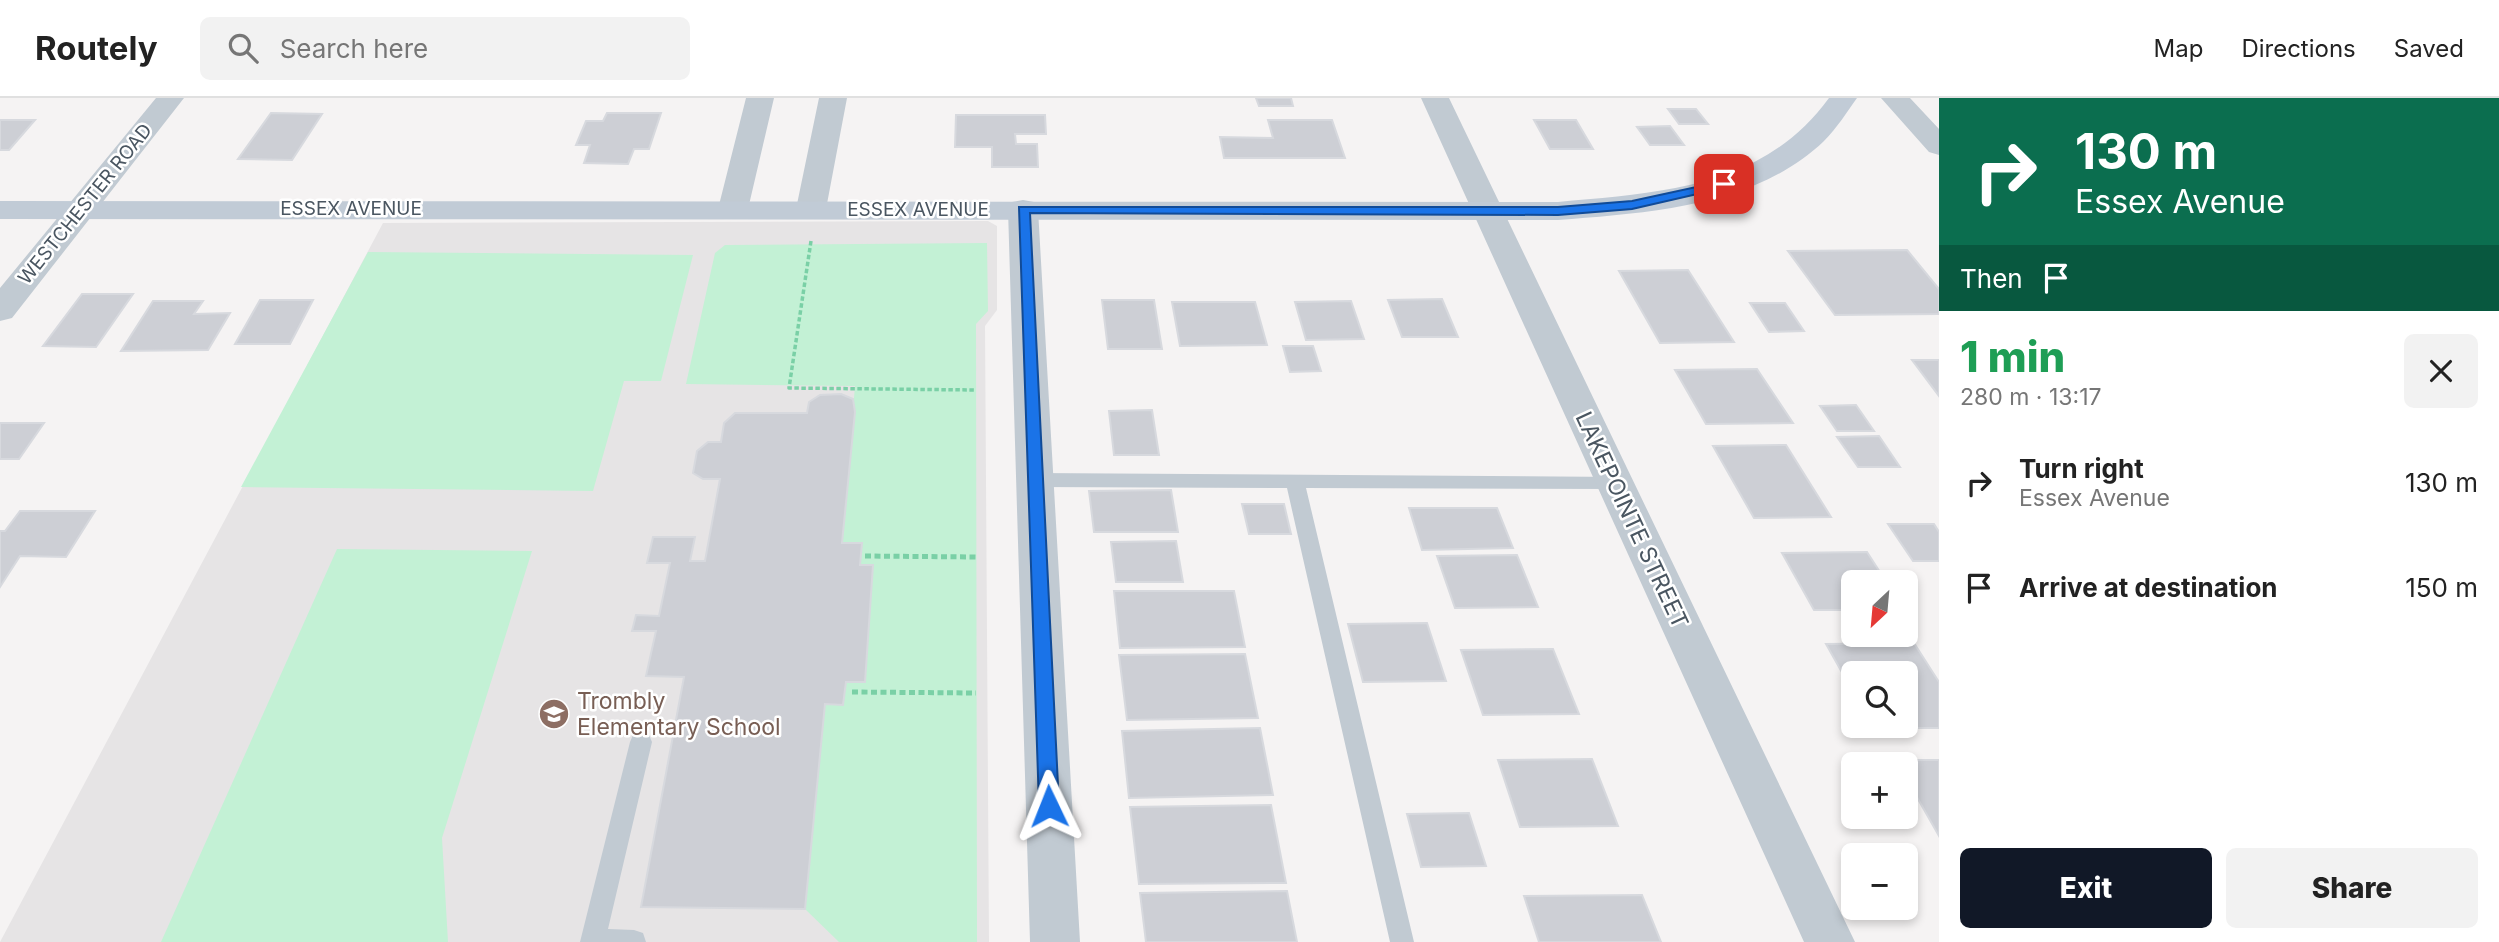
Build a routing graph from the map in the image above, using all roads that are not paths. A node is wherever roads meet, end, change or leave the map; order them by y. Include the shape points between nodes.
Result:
1 (170, 98) edge
2 (760, 98) edge
3 (833, 98) edge
4 (1435, 98) edge
5 (1843, 98) edge
6 (1895, 98) edge
7 (1939, 146) edge
8 (82, 208) junction
9 (0, 209) edge
10 (733, 209) junction
11 (1023, 209) junction
12 (1488, 211) junction
13 (812, 221) junction
14 (0, 310) edge
15 (1035, 480) junction
16 (1295, 481) junction
17 (1614, 482) junction
18 (641, 742) dead end
19 (592, 941) edge
20 (634, 942) edge
21 (1055, 942) edge
22 (1402, 942) edge
23 (1830, 942) edge

1 - 8 street, WESTCHESTER ROAD
2 - 10 street
3 - 13 street
4 - 12 street, LAKEPOINTE STREET
5 - 12 street, ESSEX AVENUE via 1813,136 1749,177 1632,205
6 - 7 street
8 - 9 street, ESSEX AVENUE
8 - 10 street, ESSEX AVENUE
8 - 14 street, WESTCHESTER ROAD
10 - 13 street, ESSEX AVENUE
11 - 12 street, ESSEX AVENUE
11 - 13 street, ESSEX AVENUE
11 - 15 street
12 - 17 street, LAKEPOINTE STREET
15 - 16 lane
15 - 21 street
16 - 17 lane
16 - 22 lane
17 - 23 street, LAKEPOINTE STREET
18 - 19 lane
19 - 20 lane

